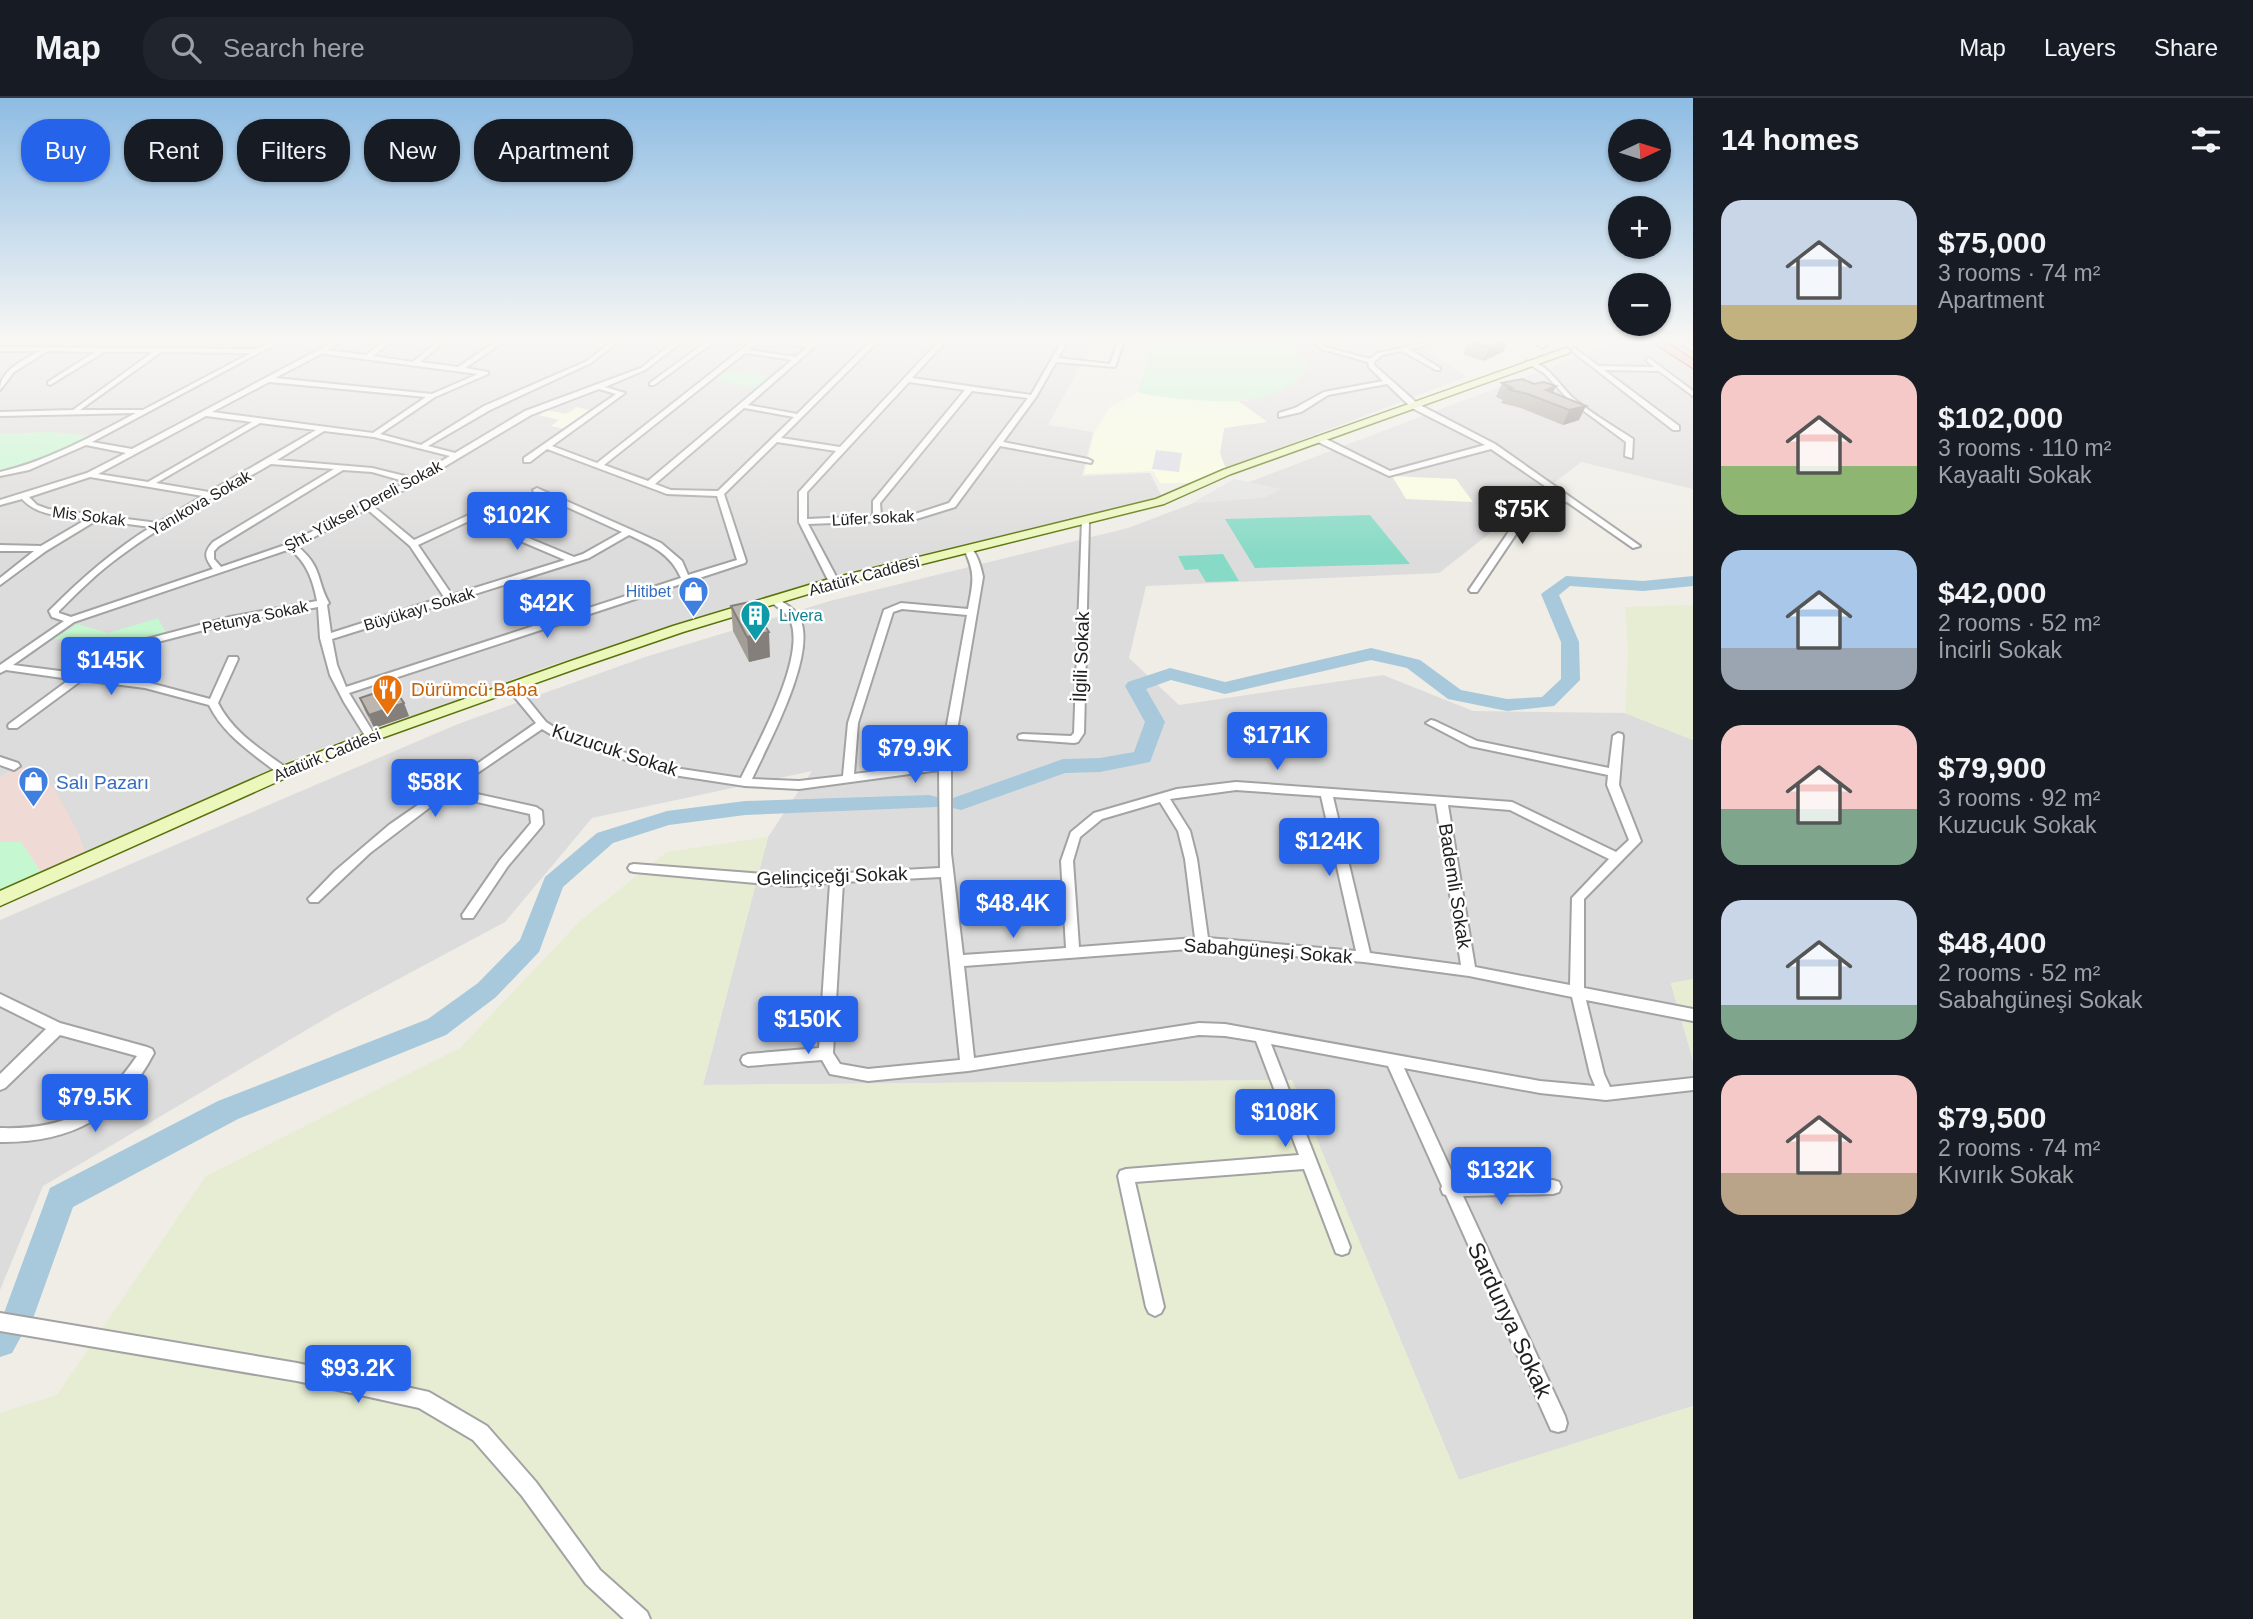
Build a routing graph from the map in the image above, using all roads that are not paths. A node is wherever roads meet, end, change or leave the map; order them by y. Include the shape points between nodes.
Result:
1 (38, 412) edge
2 (138, 412) edge
3 (212, 412) edge
4 (409, 412) edge
5 (480, 412) edge
6 (531, 412) edge
7 (596, 412) edge
8 (666, 412) edge
9 (737, 412) edge
10 (777, 412) edge
11 (803, 412) edge
12 (879, 412) edge
13 (950, 412) edge
14 (1022, 412) edge
15 (1292, 412) edge
16 (1398, 412) edge
17 (1427, 412) edge
18 (1589, 412) edge
19 (1656, 412) edge
20 (0, 414) edge
21 (208, 414) junction
22 (1282, 415) dead end
23 (799, 416) junction
24 (261, 420) junction
25 (324, 428) junction
26 (1676, 428) dead end
27 (374, 435) junction
28 (775, 439) junction
29 (1319, 439) junction
30 (85, 443) junction
31 (999, 443) junction
32 (1492, 446) junction
33 (422, 447) junction
34 (548, 447) junction
35 (842, 450) junction
36 (134, 452) junction
37 (457, 456) junction
38 (1629, 456) dead end
39 (527, 460) dead end
40 (1088, 461) dead end
41 (273, 462) junction
42 (599, 465) junction
43 (340, 468) junction
44 (0, 474) edge
45 (90, 475) junction
46 (414, 481) junction
47 (151, 483) junction
48 (650, 484) junction
49 (537, 490) dead end
50 (720, 494) junction
51 (212, 495) junction
52 (25, 497) junction
53 (1567, 499) junction
54 (0, 503) edge
55 (368, 506) junction
56 (96, 517) junction
57 (877, 519) junction
58 (803, 522) junction
59 (1085, 522) junction
60 (158, 525) junction
61 (628, 532) junction
62 (413, 544) junction
63 (291, 546) junction
64 (1636, 546) dead end
65 (0, 548) edge
66 (43, 549) junction
67 (968, 549) junction
68 (574, 560) junction
69 (218, 569) junction
70 (685, 578) junction
71 (0, 582) edge
72 (834, 582) junction
73 (1474, 590) dead end
74 (450, 599) junction
75 (775, 601) junction
76 (324, 603) junction
77 (970, 612) junction
78 (72, 620) junction
79 (325, 638) junction
80 (146, 642) dead end
81 (233, 659) dead end
82 (2, 668) edge
83 (79, 677) junction
84 (512, 687) junction
85 (343, 691) junction
86 (212, 703) junction
87 (1431, 723) dead end
88 (542, 724) junction
89 (13, 726) dead end
90 (1618, 736) dead end
91 (371, 737) junction
92 (1023, 737) dead end
93 (0, 761) edge
94 (945, 765) junction
95 (14, 766) dead end
96 (284, 772) junction
97 (1613, 772) junction
98 (848, 778) junction
99 (745, 782) junction
100 (445, 791) junction
101 (1326, 791) junction
102 (1163, 797) junction
103 (1441, 801) junction
104 (1615, 857) junction
105 (634, 868) dead end
106 (947, 872) junction
107 (837, 878) junction
108 (0, 899) edge
109 (314, 900) dead end
110 (468, 915) dead end
111 (1202, 943) junction
112 (1073, 953) junction
113 (1364, 957) junction
114 (956, 961) junction
115 (1469, 971) junction
116 (1577, 990) junction
117 (0, 1000) edge
118 (1693, 1015) edge
119 (57, 1028) junction
120 (1261, 1037) junction
121 (826, 1054) junction
122 (748, 1060) dead end
123 (1394, 1063) junction
124 (968, 1065) junction
125 (0, 1084) edge
126 (1693, 1084) edge
127 (1606, 1094) junction
128 (0, 1135) edge
129 (1309, 1161) junction
130 (1553, 1187) dead end
131 (1449, 1189) junction
132 (1342, 1247) dead end
133 (1155, 1307) dead end
134 (0, 1322) edge
135 (1558, 1423) dead end
136 (640, 1619) edge

1 - 20 street
2 - 30 street
3 - 21 street
4 - 27 street
5 - 33 street
6 - 37 street, Şht. Yüksel Dereli Sokak
7 - 34 street
8 - 42 street
9 - 48 street
10 - 23 street
11 - 23 street
12 - 35 street
13 - 57 street via 876,503
14 - 31 street, Lüfer sokak
15 - 22 street
16 - 29 main road, Atatürk Caddesi
17 - 32 street
18 - 38 street via 1630,441
19 - 26 street
21 - 24 street
21 - 36 street
23 - 28 street
24 - 25 street
24 - 47 street
25 - 27 street
25 - 41 street, Yanıkova Sokak
27 - 33 street
28 - 35 street
28 - 50 street
29 - 32 street via 1389,474
29 - 59 main road, Atatürk Caddesi via 1160,502
30 - 36 street
30 - 44 street
31 - 40 street
31 - 57 street, Lüfer sokak via 952,505 914,517
32 - 53 street
33 - 37 street
34 - 39 street
34 - 42 street
35 - 58 street via 803,492
36 - 45 street
37 - 46 street, Şht. Yüksel Dereli Sokak
41 - 43 street
41 - 51 street, Yanıkova Sokak
42 - 48 street
43 - 46 street via 372,470
43 - 69 street via 216,544 210,559
45 - 47 street
45 - 52 street
46 - 55 street, Şht. Yüksel Dereli Sokak
47 - 51 street
48 - 50 street via 670,492
49 - 61 street
50 - 70 street via 742,561
51 - 60 street, Yanıkova Sokak
52 - 54 street
52 - 56 street, Mis Sokak via 34,507 47,511
53 - 64 street
53 - 73 street via 1532,504
55 - 62 street
55 - 63 street, Şht. Yüksel Dereli Sokak
56 - 60 street, Mis Sokak
56 - 66 street
57 - 58 street, Lüfer sokak
58 - 72 street
59 - 67 main road, Atatürk Caddesi
59 - 92 street, İlgili Sokak via 1079,733 1074,740
60 - 78 street, Yanıkova Sokak via 54,611
61 - 68 street, Büyükayı Sokak
61 - 70 street via 673,557
62 - 68 street via 471,517
62 - 74 street
63 - 69 street, Şht. Yüksel Dereli Sokak
63 - 76 street via 303,553
65 - 66 street
66 - 71 street
67 - 72 main road, Atatürk Caddesi
67 - 77 street via 978,577
68 - 74 street, Büyükayı Sokak
69 - 78 street, Şht. Yüksel Dereli Sokak
70 - 85 street
72 - 75 main road, Atatürk Caddesi
74 - 79 street, Büyükayı Sokak
75 - 84 main road, Atatürk Caddesi via 678,629
75 - 99 street via 795,620 799,635 793,672
76 - 79 street
76 - 80 street, Petunya Sokak via 230,620
77 - 94 street
77 - 98 street via 901,606 889,610 853,723
78 - 82 street, Şht. Yüksel Dereli Sokak
79 - 85 street
81 - 86 street
82 - 83 street
83 - 86 street via 146,685
83 - 89 street
84 - 88 street, Kuzucuk Sokak
84 - 91 main road, Atatürk Caddesi
85 - 91 street
86 - 96 street via 217,714 251,747
87 - 97 street via 1474,744
88 - 99 street, Kuzucuk Sokak via 556,733 667,770
88 - 100 street
90 - 97 street
91 - 96 main road, Atatürk Caddesi
93 - 95 street
94 - 98 street, Kuzucuk Sokak
94 - 106 street
96 - 108 main road, Atatürk Caddesi
97 - 104 street via 1613,785 1635,841
98 - 99 street, Kuzucuk Sokak via 799,785
100 - 109 street via 336,876
100 - 110 street via 536,811 537,824
101 - 102 street via 1236,786
101 - 103 street
101 - 113 street
102 - 111 street via 1184,831
102 - 112 street via 1098,816 1076,835 1067,861
103 - 104 street via 1512,806
103 - 115 street, Bademli Sokak
104 - 116 street via 1578,898
105 - 107 street, Gelinçiçeği Sokak via 763,880
106 - 107 street, Gelinçiçeği Sokak
106 - 114 street
107 - 121 street
111 - 112 street, Sabahgüneşi Sokak
111 - 113 street, Sabahgüneşi Sokak
112 - 114 street, Sabahgüneşi Sokak
113 - 115 street, Sabahgüneşi Sokak
114 - 124 street
115 - 116 street, Sabahgüneşi Sokak
116 - 118 street, Sabahgüneşi Sokak
116 - 127 street
117 - 119 street
119 - 125 street
119 - 128 street via 147,1053 128,1083 87,1118 51,1134
120 - 123 street
120 - 124 street via 1199,1029
120 - 129 street
121 - 122 street
121 - 124 street via 835,1070 868,1075
123 - 127 street
123 - 131 street, Sardunya Sokak
126 - 127 street
129 - 132 street
129 - 133 street via 1126,1177
130 - 131 street
131 - 135 street, Sardunya Sokak
134 - 136 street via 297,1372 422,1399 480,1433 529,1489 593,1577

